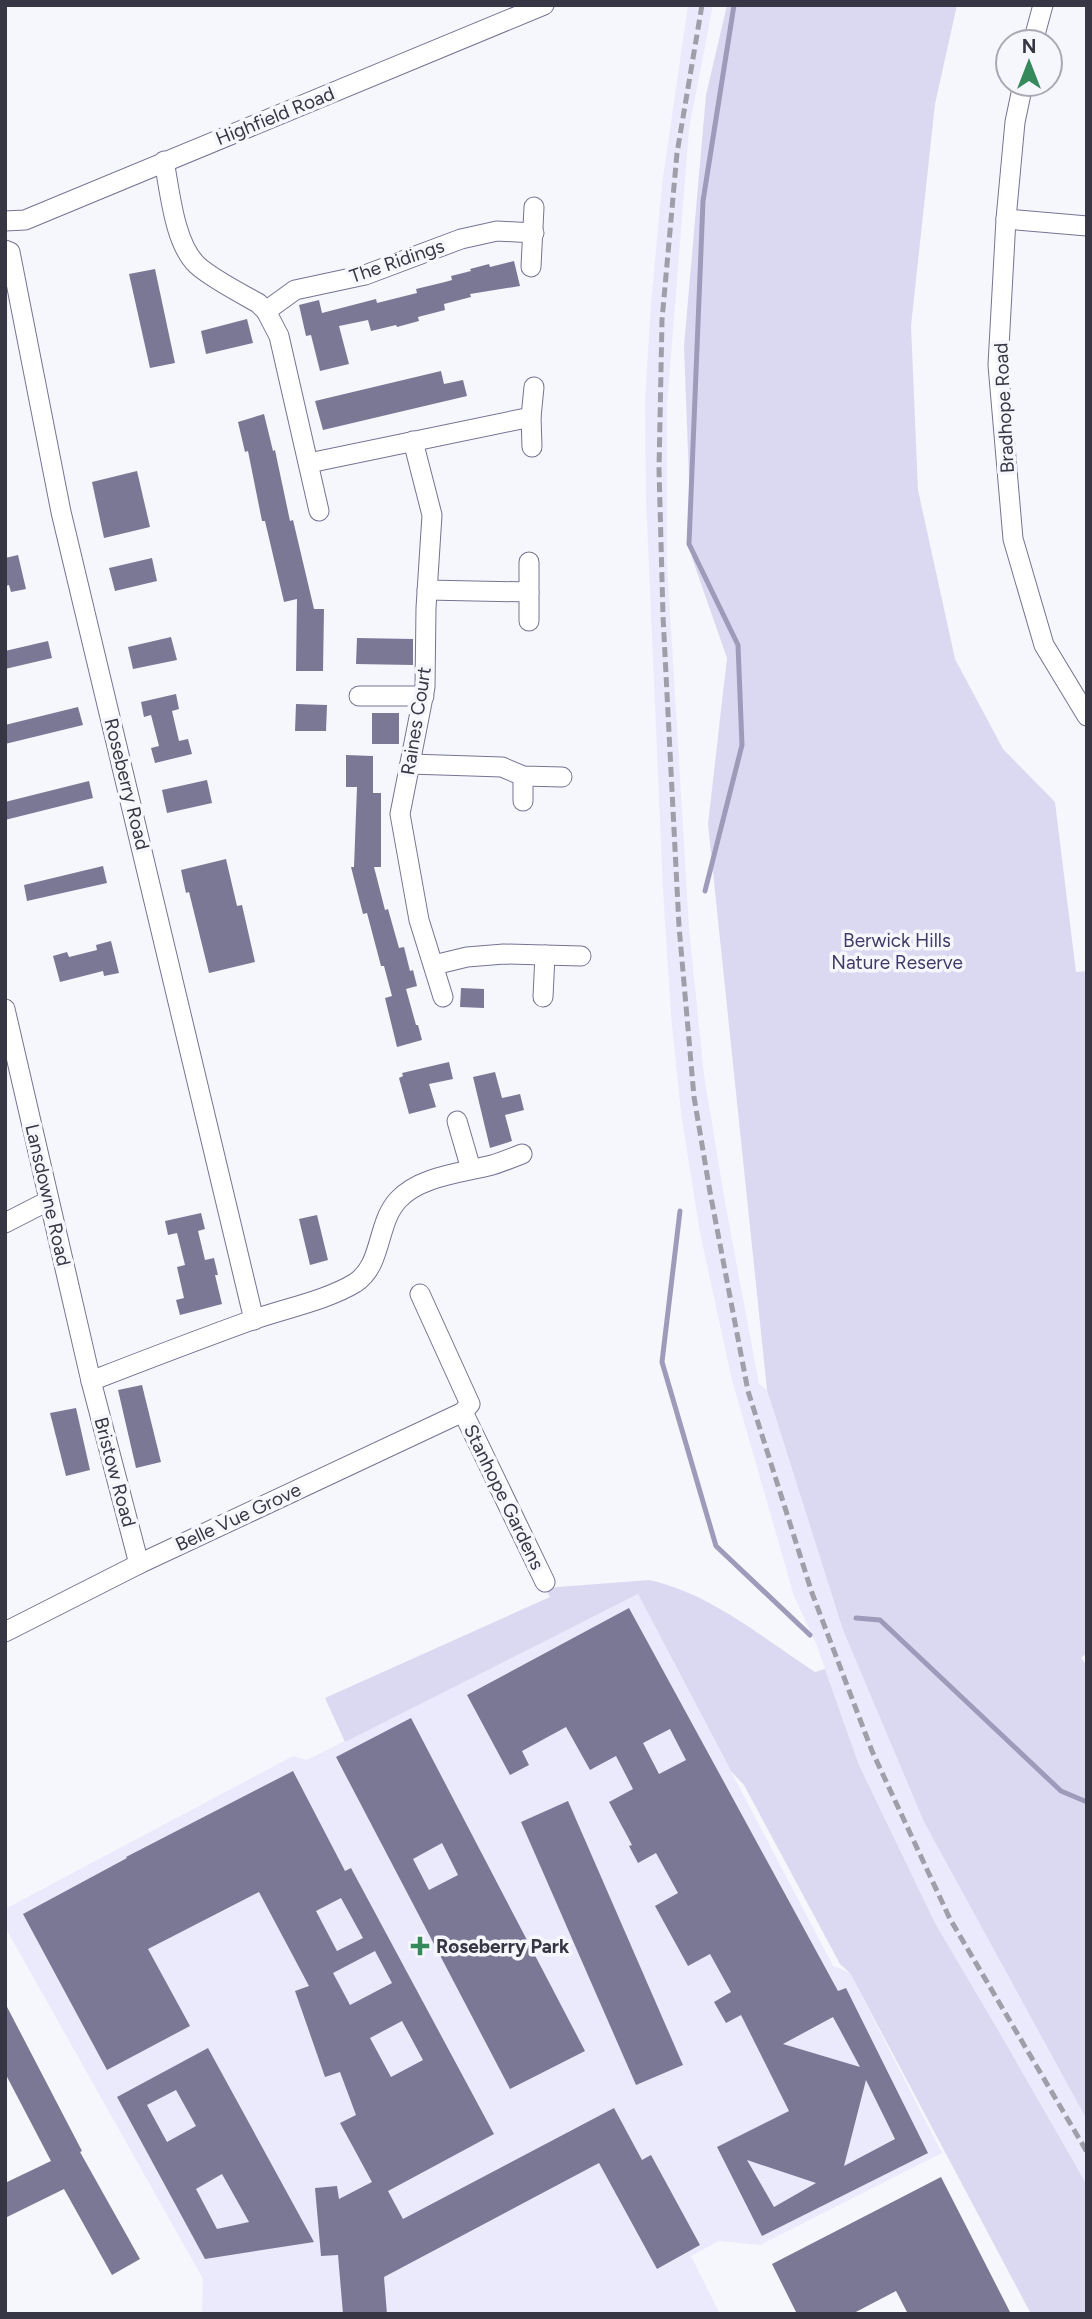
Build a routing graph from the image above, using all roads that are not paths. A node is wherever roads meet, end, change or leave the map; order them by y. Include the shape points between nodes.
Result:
1 (544, 5) edge
2 (1043, 5) edge
3 (1037, 28) edge
4 (1020, 98) edge
5 (164, 161) junction
6 (534, 207) dead end
7 (1006, 219) junction
8 (5, 221) edge
9 (1087, 226) edge
10 (534, 233) junction
11 (5, 250) edge
12 (531, 267) dead end
13 (266, 311) junction
14 (534, 387) dead end
15 (531, 417) junction
16 (412, 441) junction
17 (532, 447) dead end
18 (309, 463) junction
19 (319, 511) dead end
20 (529, 562) dead end
21 (427, 590) junction
22 (529, 592) junction
23 (529, 621) dead end
24 (424, 695) junction
25 (359, 696) dead end
26 (1087, 716) edge
27 (410, 764) junction
28 (523, 776) junction
29 (562, 776) dead end
30 (523, 801) dead end
31 (545, 955) junction
32 (582, 956) dead end
33 (434, 965) junction
34 (443, 997) dead end
35 (543, 997) dead end
36 (5, 1009) edge
37 (457, 1121) dead end
38 (522, 1154) dead end
39 (471, 1169) junction
40 (48, 1200) junction
41 (5, 1223) edge
42 (420, 1294) dead end
43 (254, 1320) junction
44 (91, 1381) junction
45 (467, 1408) junction
46 (139, 1564) junction
47 (545, 1582) dead end
48 (5, 1632) edge

1 - 5 street, Highfield Road
2 - 3 street
4 - 7 street, Bradhope Road
5 - 8 street, Highfield Road via 25,220
5 - 13 street via 187,251 197,265
6 - 10 street
7 - 9 street
7 - 26 street, Bradhope Road via 998,365 1013,540 1044,645
10 - 12 street
10 - 13 street, The Ridings via 497,232 461,239 365,275 295,290
11 - 43 street, Roseberry Road via 10,252 61,512
13 - 18 street via 279,336
14 - 15 street
15 - 16 street
15 - 17 street
16 - 18 street
16 - 21 street, Raines Court via 432,515
18 - 19 street
20 - 22 street
21 - 22 street
21 - 24 street, Raines Court
22 - 23 street
24 - 25 street
24 - 27 street, Raines Court
27 - 28 street via 502,767
27 - 33 street, Raines Court via 400,814 419,920
28 - 29 street
28 - 30 street
31 - 32 street
31 - 33 street via 467,957
31 - 35 street
33 - 34 street, Raines Court
36 - 40 street, Lansdowne Road
37 - 39 street
38 - 39 street
39 - 43 street via 412,1188 400,1198 384,1221 377,1251 359,1280
40 - 41 street
40 - 44 street, Lansdowne Road
42 - 45 street, Stanhope Gardens
43 - 44 street
44 - 46 street, Bristow Road
45 - 46 street, Belle Vue Grove
45 - 47 street, Stanhope Gardens
46 - 48 street, Belle Vue Grove

